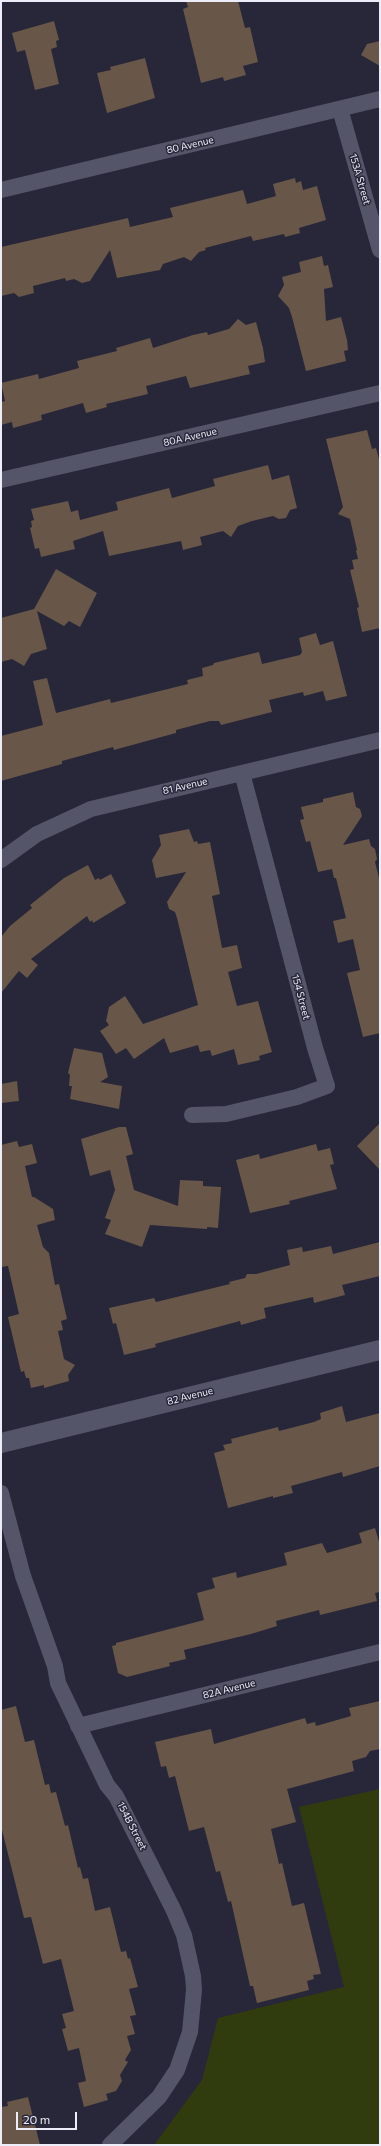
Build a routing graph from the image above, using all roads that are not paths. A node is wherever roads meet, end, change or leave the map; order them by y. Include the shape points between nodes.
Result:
1 (380, 99) edge
2 (340, 109) junction
3 (1, 190) edge
4 (380, 250) edge
5 (380, 393) edge
6 (1, 480) edge
7 (380, 740) edge
8 (242, 773) junction
9 (1, 860) edge
10 (192, 1115) dead end
11 (380, 1350) edge
12 (1, 1442) edge
13 (1, 1493) edge
14 (380, 1652) edge
15 (78, 1726) junction
16 (110, 2145) edge

1 - 2 street, 80 Avenue
2 - 3 street, 80 Avenue
2 - 4 street, 153A Street
5 - 6 street, 80A Avenue
7 - 8 street, 81 Avenue
8 - 9 street, 81 Avenue via 91,809 37,834
8 - 10 street, 154 Street via 327,1086 297,1097 226,1114
11 - 12 street, 82 Avenue
13 - 15 street, 154B Street via 32,1604 55,1666 58,1683
14 - 15 street, 82A Avenue
15 - 16 street, 154B Street via 106,1785 116,1796 180,1923 193,1976 190,2032 177,2070 159,2097

